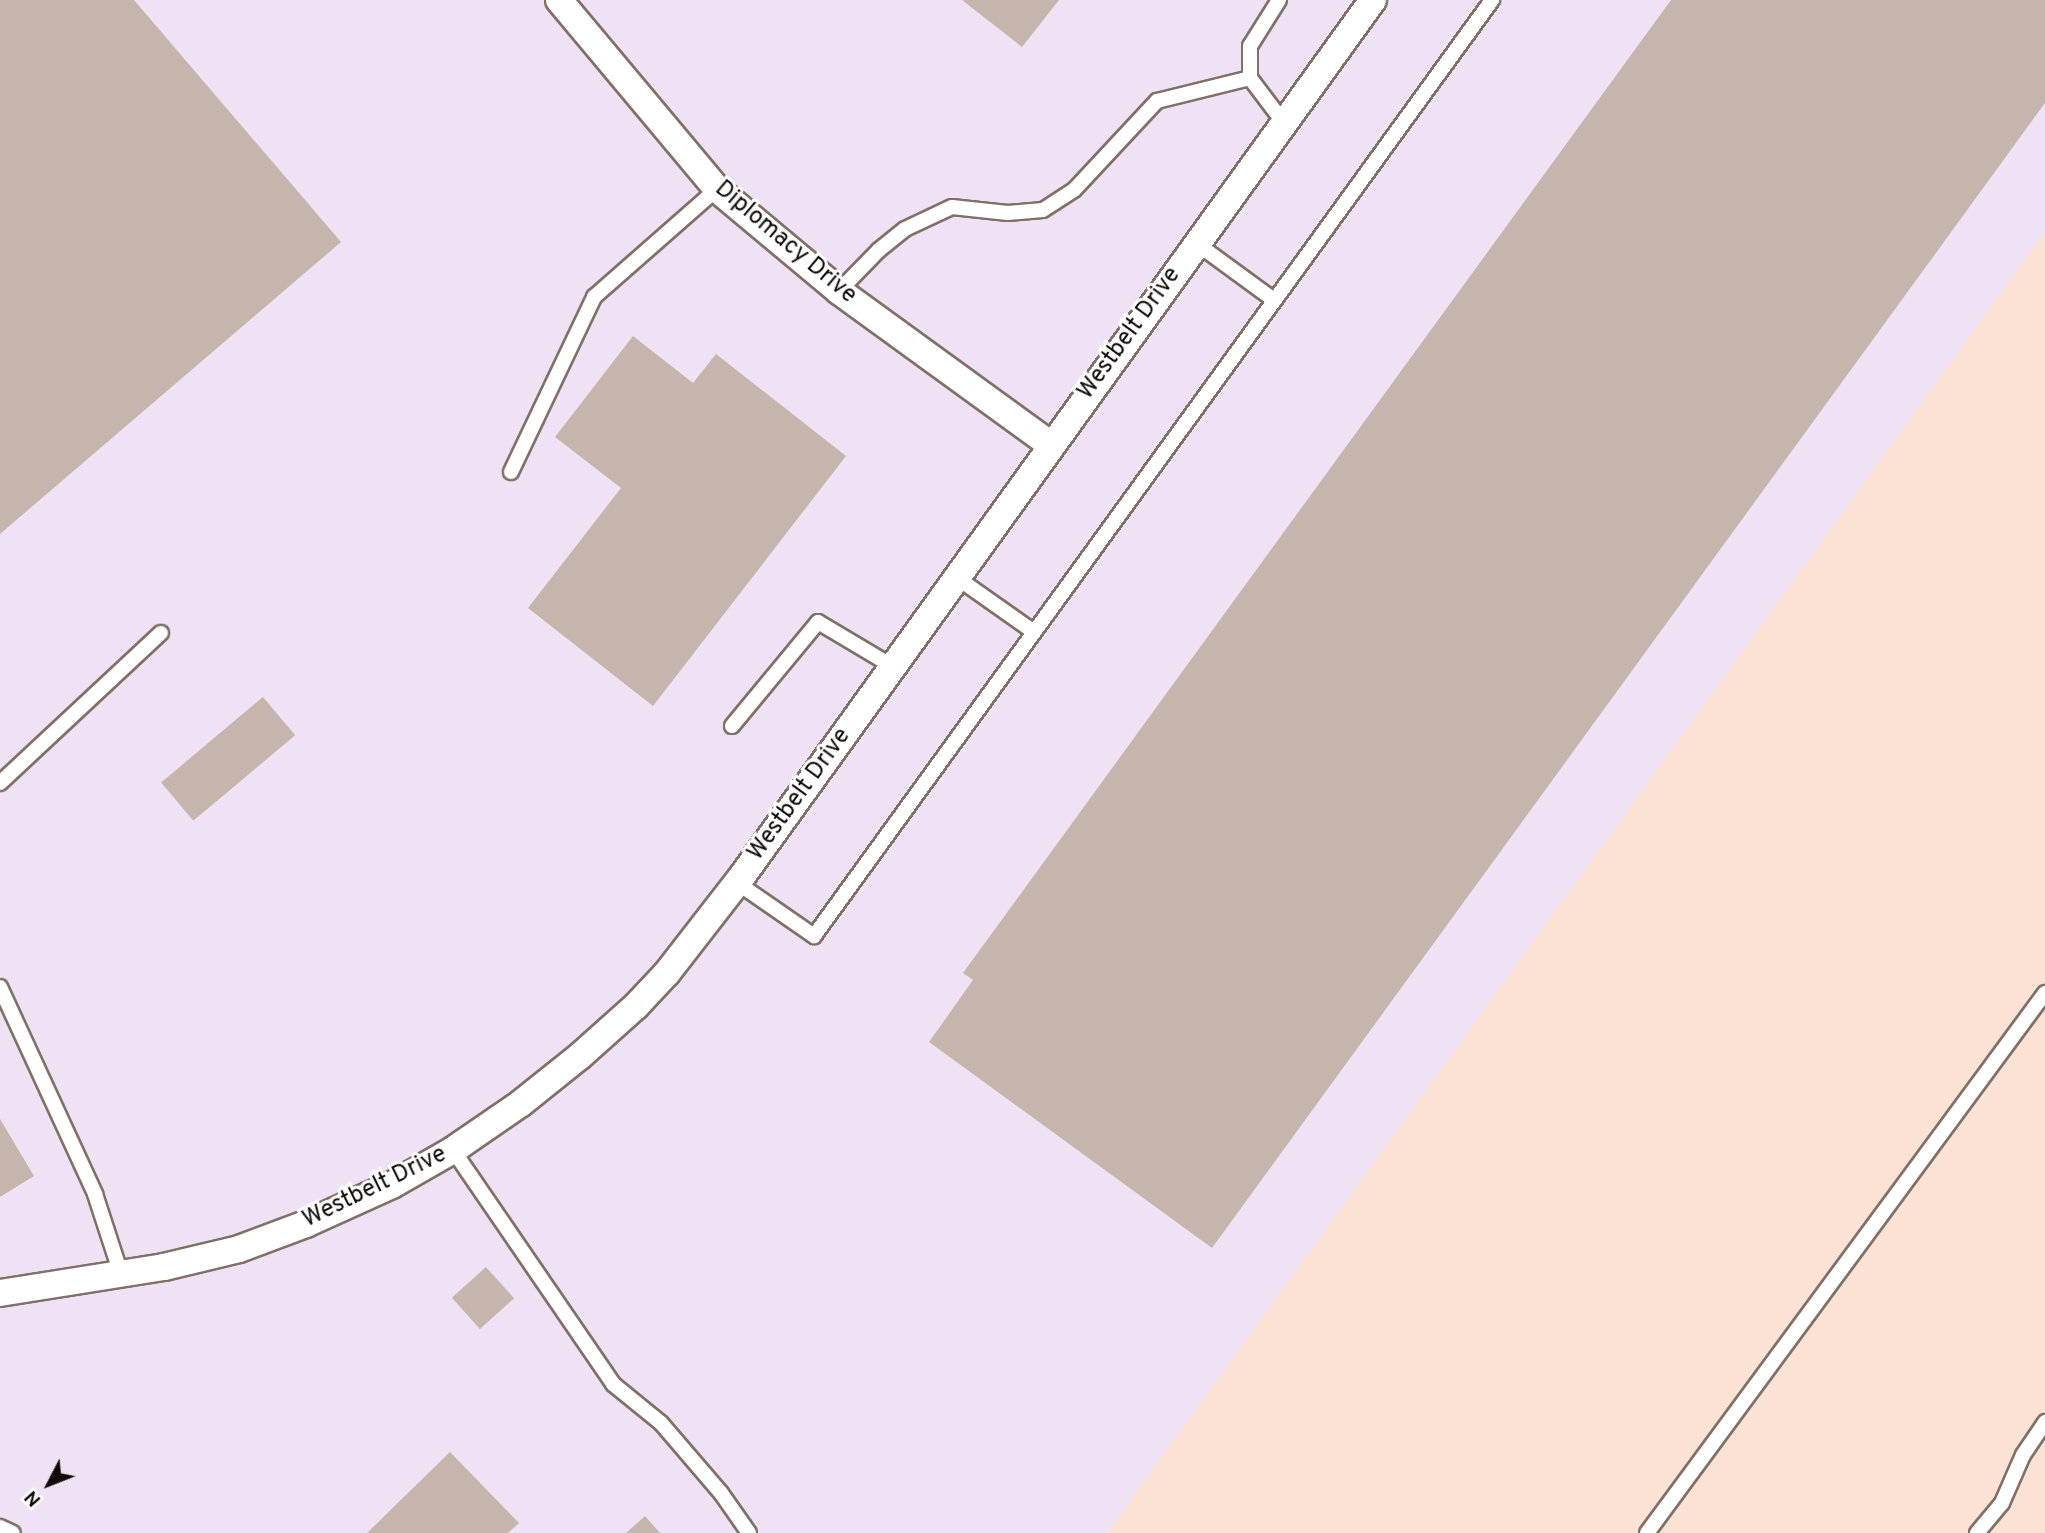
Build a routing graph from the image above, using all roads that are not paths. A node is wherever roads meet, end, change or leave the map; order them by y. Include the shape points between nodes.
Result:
1 (559, 0) edge
2 (1279, 0) edge
3 (1373, 0) edge
4 (1492, 0) edge
5 (1250, 78) junction
6 (1284, 123) junction
7 (717, 189) junction
8 (1196, 243) junction
9 (839, 291) junction
10 (1274, 300) junction
11 (1051, 445) junction
12 (511, 472) dead end
13 (956, 577) junction
14 (1034, 632) junction
15 (161, 633) dead end
16 (892, 666) junction
17 (732, 726) dead end
18 (0, 783) edge
19 (736, 882) junction
20 (0, 987) edge
21 (2045, 993) edge
22 (453, 1150) junction
23 (121, 1274) junction
24 (0, 1293) edge
25 (2045, 1422) edge
26 (0, 1527) edge
27 (13, 1533) edge
28 (749, 1533) edge
29 (1647, 1533) edge
30 (1977, 1533) edge

1 - 7 street, Diplomacy Drive
2 - 5 lane via 1250,46
3 - 6 street, Westbelt Drive
4 - 10 lane
5 - 6 lane
5 - 9 lane via 1157,101 1074,190 1043,210 1008,213 952,206 905,229
6 - 8 street, Westbelt Drive
7 - 9 street, Diplomacy Drive
7 - 12 lane via 594,297
8 - 10 lane
8 - 11 street, Westbelt Drive
9 - 11 street, Diplomacy Drive
10 - 14 lane
11 - 13 street, Westbelt Drive
13 - 14 lane
13 - 16 street, Westbelt Drive
14 - 19 lane via 814,936
15 - 18 lane
16 - 17 lane via 818,622
16 - 19 street, Westbelt Drive
19 - 22 street, Westbelt Drive via 667,973 628,1013 520,1104
20 - 23 lane via 95,1194
21 - 29 lane
22 - 23 street, Westbelt Drive via 392,1185 295,1228 228,1252
22 - 28 lane via 613,1384 661,1423 722,1493
23 - 24 street, Westbelt Drive
25 - 30 lane via 2023,1455 2002,1503
26 - 27 lane

